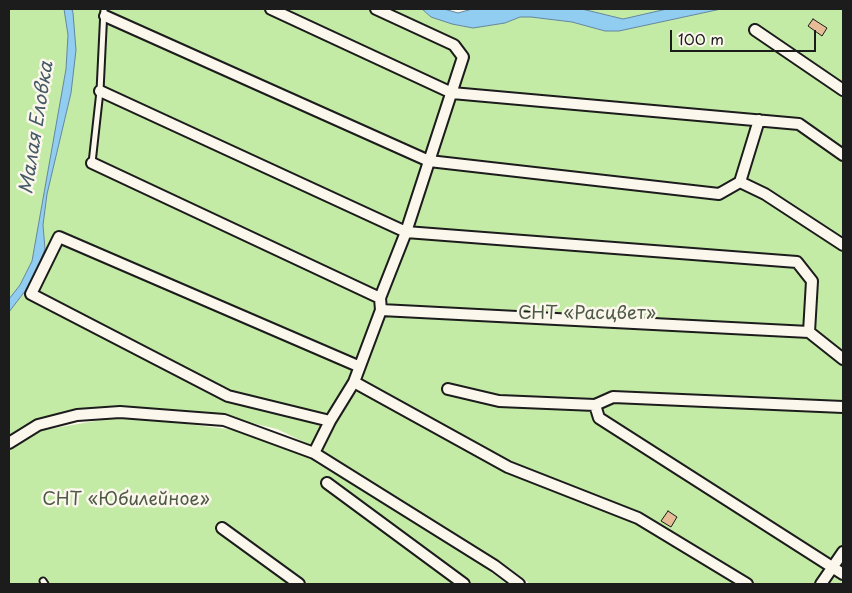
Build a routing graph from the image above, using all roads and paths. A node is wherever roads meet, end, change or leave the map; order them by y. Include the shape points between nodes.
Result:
1 (271, 9) edge
2 (376, 9) edge
3 (104, 12) edge
4 (755, 30) dead end
5 (843, 90) edge
6 (100, 92) junction
7 (452, 92) junction
8 (759, 120) junction
9 (843, 154) edge
10 (429, 161) junction
11 (92, 163) joint
12 (740, 182) junction
13 (406, 232) junction
14 (843, 245) edge
15 (380, 298) junction
16 (381, 310) junction
17 (808, 332) junction
18 (843, 359) edge
19 (358, 366) junction
20 (354, 382) junction
21 (448, 389) dead end
22 (594, 405) junction
23 (843, 407) edge
24 (330, 421) junction
25 (9, 443) edge
26 (314, 453) junction
27 (327, 483) dead end
28 (222, 528) dead end
29 (843, 552) edge
30 (833, 568) junction
31 (843, 574) edge
32 (299, 584) edge
33 (464, 584) edge
34 (519, 584) edge
35 (747, 584) edge
36 (821, 584) edge

1 - 7 street
2 - 7 street via 454,45 463,57
3 - 6 lane
3 - 10 street
4 - 5 street
6 - 11 lane
6 - 13 street
7 - 8 street
7 - 10 street
8 - 9 street via 799,124
8 - 12 street
10 - 12 street via 719,194
10 - 13 street
11 - 15 street
12 - 14 street via 765,194
13 - 15 street
13 - 17 street via 797,262 812,282
15 - 16 street
16 - 17 street
16 - 19 street
17 - 18 street
19 - 20 street
19 - 24 street via 59,237 30,294 228,396
20 - 24 street
20 - 35 street via 508,467 638,518
21 - 22 street via 499,401
22 - 23 street via 613,397
22 - 30 street via 599,418
24 - 26 street
25 - 26 street via 38,425 77,416 120,412 224,420
26 - 34 street
27 - 33 street
28 - 32 street
29 - 30 street
30 - 31 street
30 - 36 street

